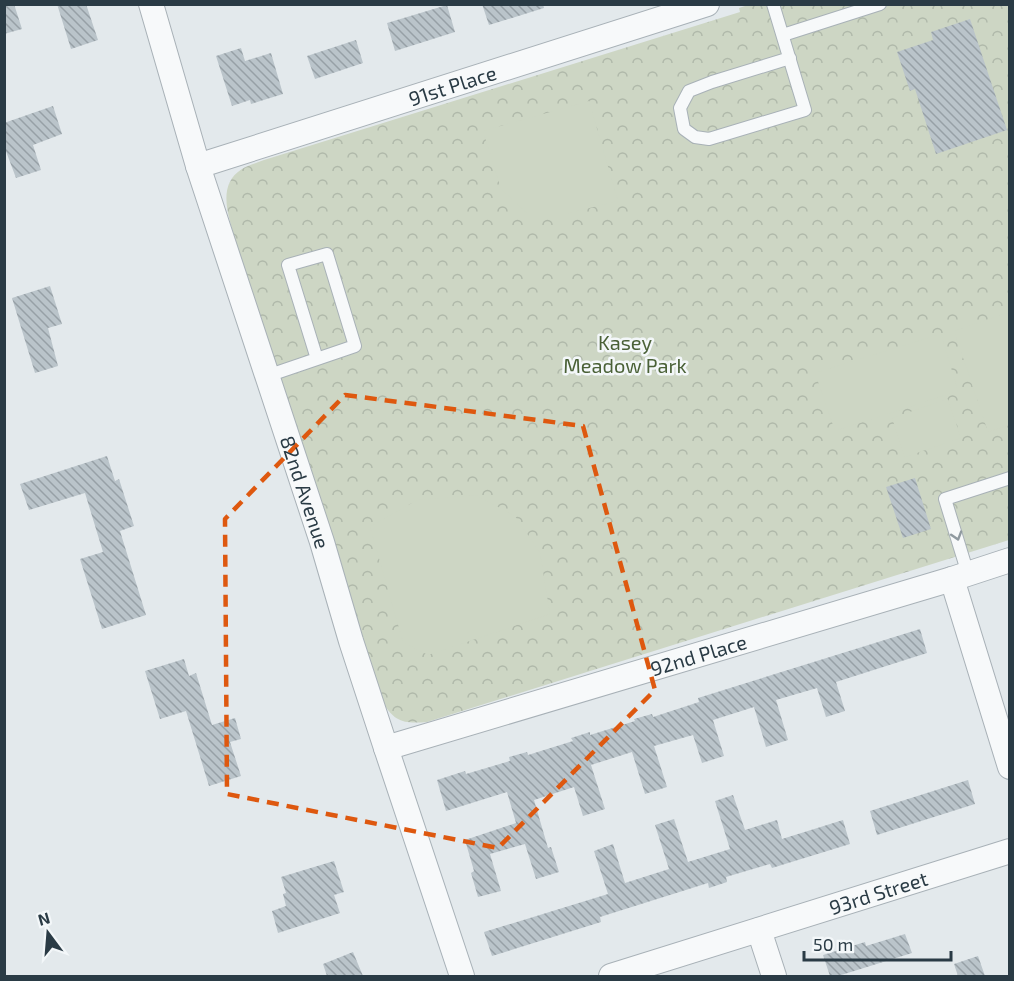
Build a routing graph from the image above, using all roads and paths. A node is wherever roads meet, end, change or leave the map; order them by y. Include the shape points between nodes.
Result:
1 (151, 4) edge
2 (707, 4) edge
3 (773, 4) edge
4 (880, 4) edge
5 (783, 35) junction
6 (790, 58) junction
7 (198, 166) junction
8 (317, 359) junction
9 (267, 376) junction
10 (1010, 478) edge
11 (1010, 560) edge
12 (960, 576) junction
13 (386, 748) junction
14 (1010, 767) edge
15 (1010, 851) edge
16 (759, 930) junction
17 (462, 976) edge
18 (611, 976) edge
19 (774, 976) edge

1 - 7 street, 82nd Avenue
2 - 7 street, 91st Place
3 - 5 lane
4 - 5 lane
5 - 6 lane
6 - 6 lane via 806,110 709,139 695,137 684,129 680,108 689,91
7 - 9 street, 82nd Avenue
8 - 8 lane via 355,346 327,254 288,265
8 - 9 lane
9 - 13 street, 82nd Avenue
10 -> 12 lane via 945,499
11 - 12 street, 92nd Place
12 - 13 street, 92nd Place
12 - 14 street
13 - 17 street, 82nd Avenue
15 - 16 street, 93rd Street
16 - 18 street, 93rd Street
16 - 19 street

